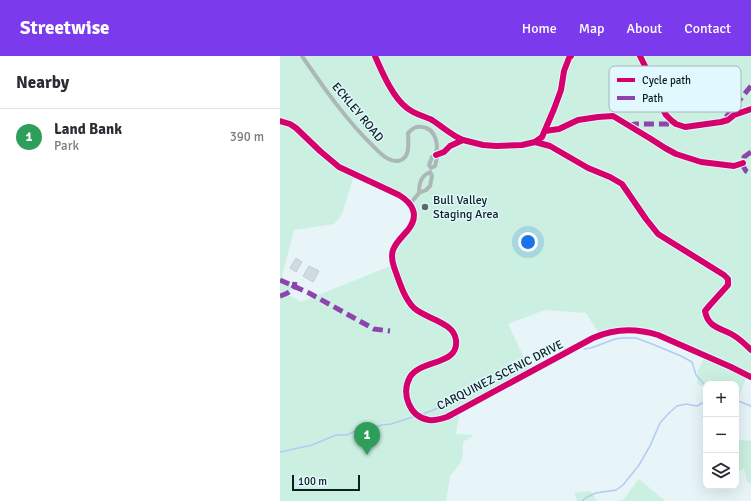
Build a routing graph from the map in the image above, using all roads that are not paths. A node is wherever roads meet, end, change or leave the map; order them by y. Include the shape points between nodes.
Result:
1 (302, 56) edge
2 (280, 121) edge
3 (431, 170) junction
4 (419, 193) junction
5 (410, 204) junction
6 (751, 377) edge

1 - 3 street, ECKLEY ROAD via 360,134 390,160 399,161 405,156 408,150 408,133 421,126 428,128 434,135 437,146 436,155 432,157 429,165
2 - 5 street via 296,128 338,166 393,192
3 - 4 street, ECKLEY ROAD via 422,179
3 - 4 street, ECKLEY ROAD via 430,186
4 - 5 street, ECKLEY ROAD
5 - 6 street, CARQUINEZ SCENIC DRIVE via 414,216 411,225 393,251 395,270 411,305 418,312 454,332 456,340 455,349 450,356 418,369 410,378 406,396 414,412 421,418 436,420 447,417 593,338 618,330 637,330 658,335

